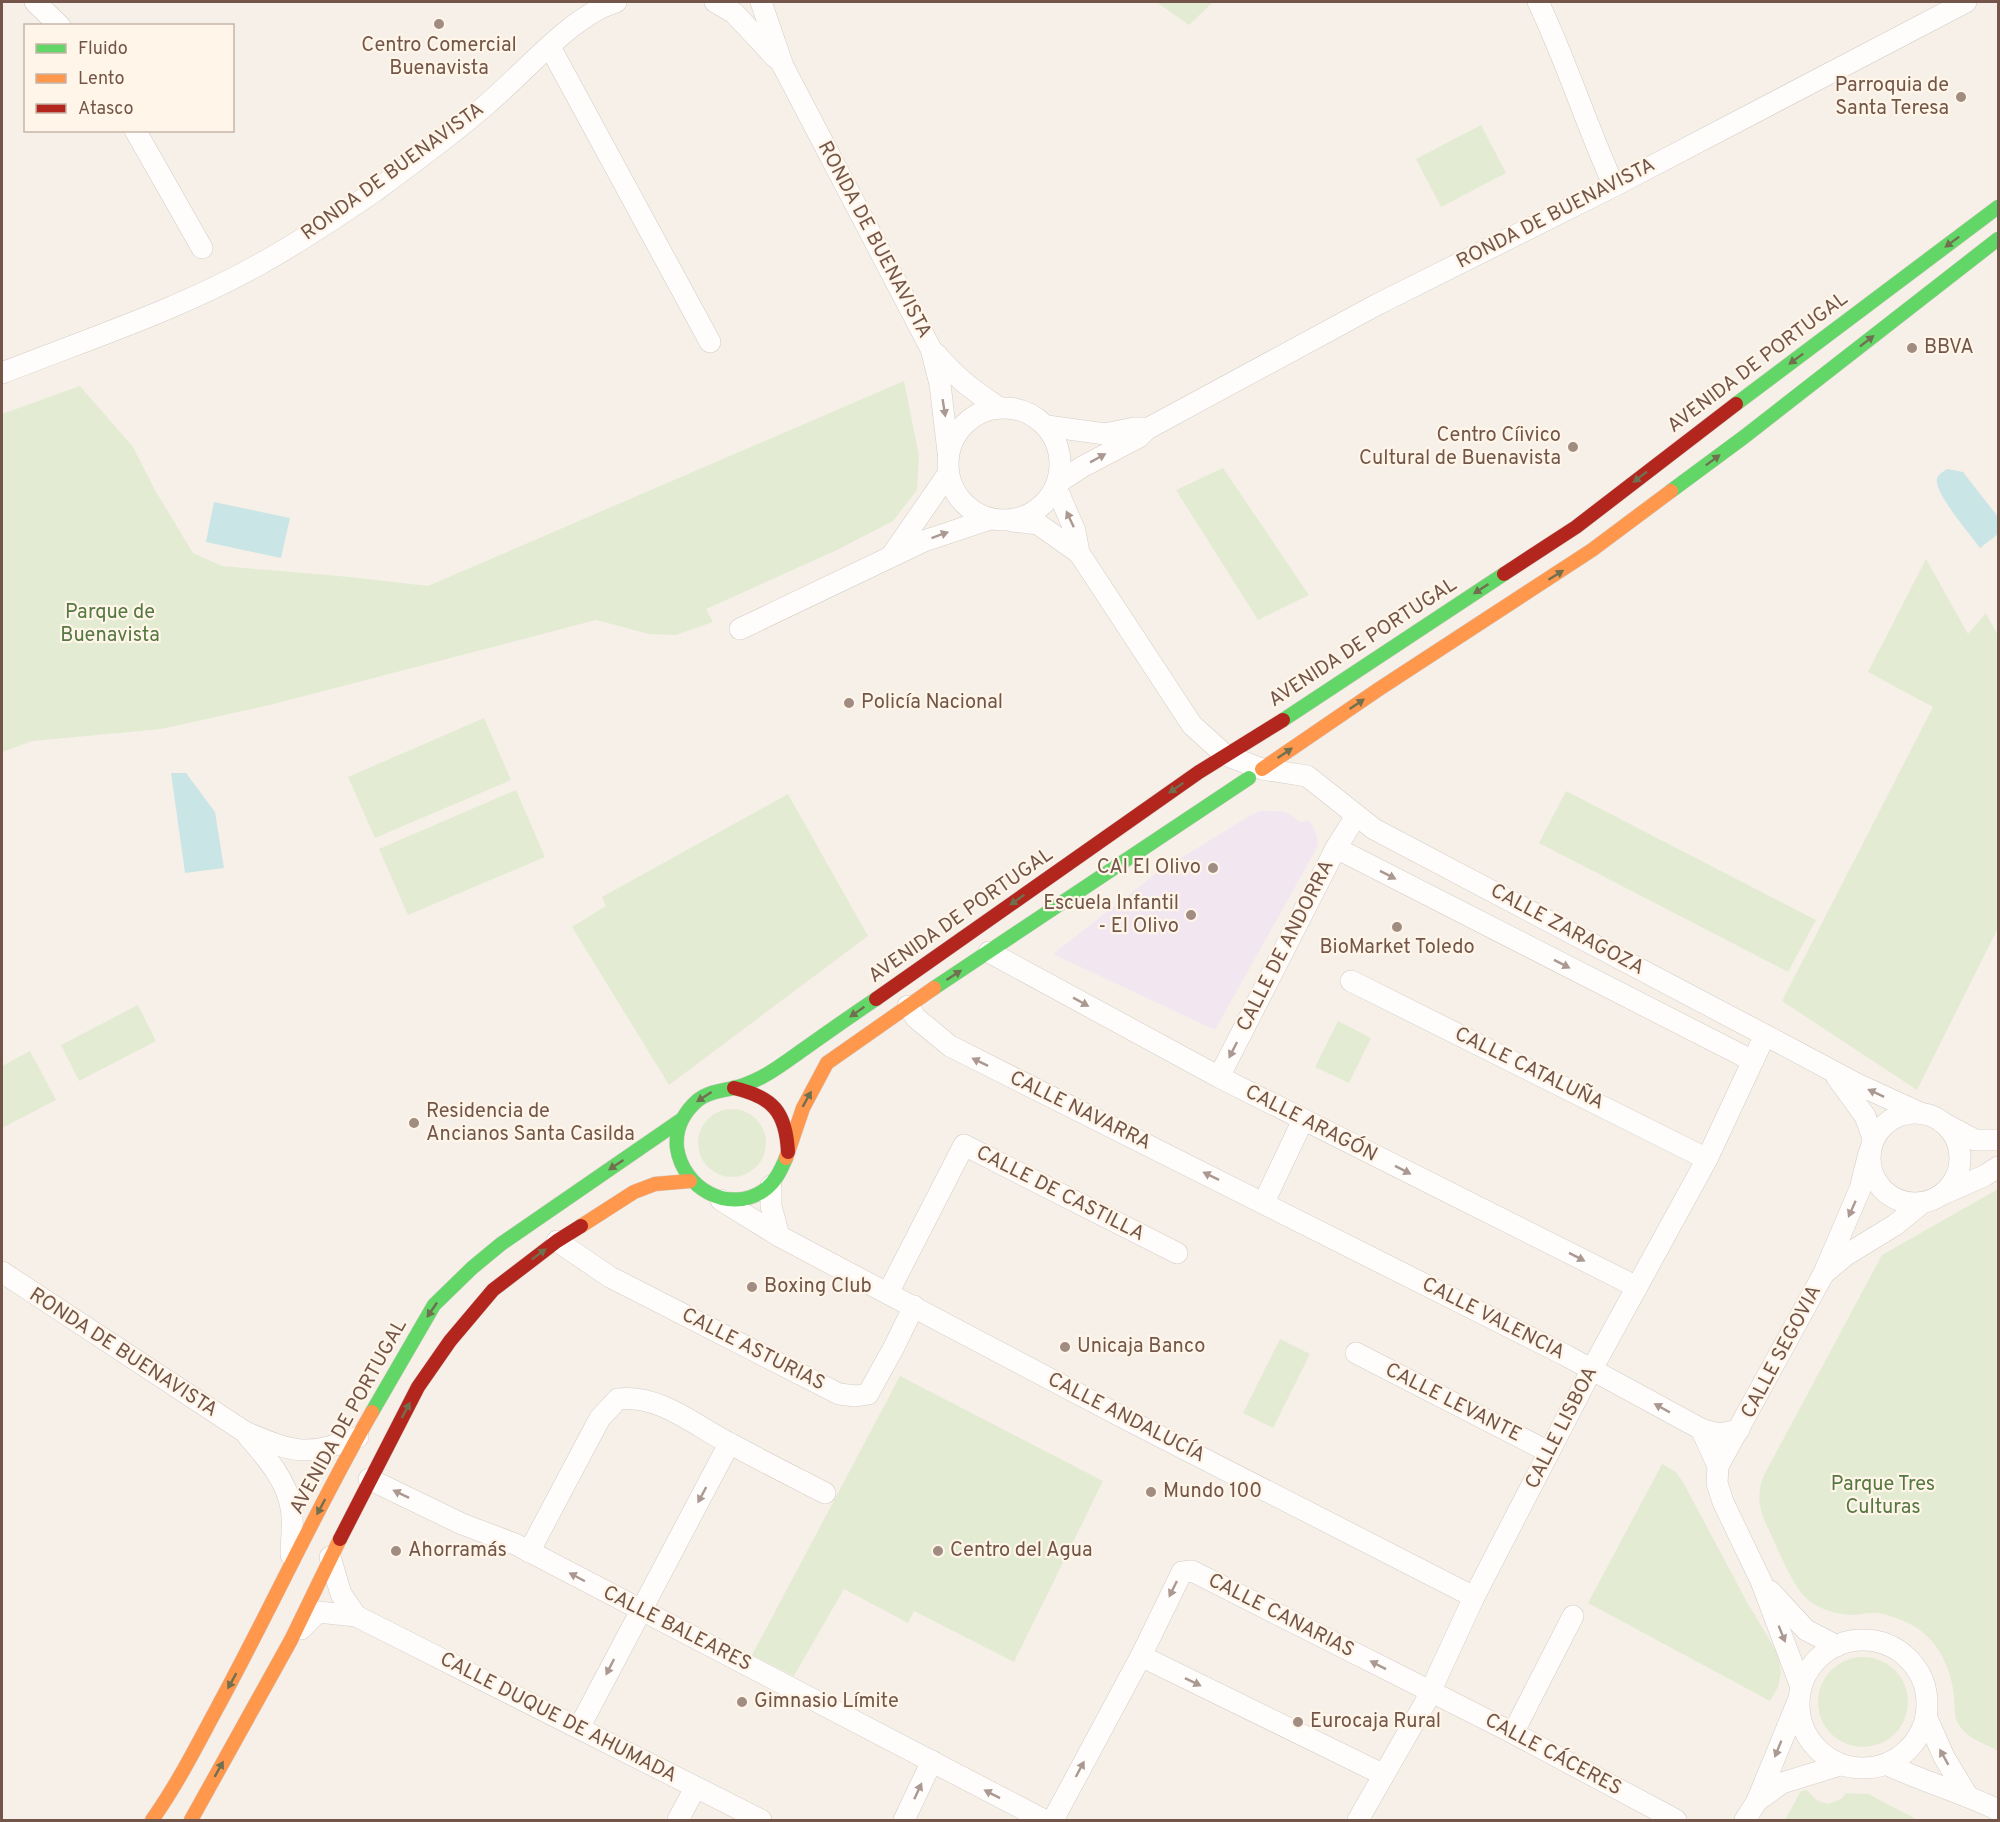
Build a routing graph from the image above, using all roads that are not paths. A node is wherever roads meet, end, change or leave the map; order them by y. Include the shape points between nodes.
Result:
1 (35, 2) edge
2 (583, 2) edge
3 (616, 2) edge
4 (715, 2) edge
5 (761, 2) edge
6 (1538, 2) edge
7 (1966, 2) edge
8 (58, 24) edge
9 (569, 29) junction
10 (550, 47) junction
11 (783, 66) junction
12 (136, 132) edge
13 (1614, 186) junction
14 (1998, 207) edge
15 (1998, 239) edge
16 (202, 248) dead end
17 (710, 342) dead end
18 (931, 349) junction
19 (2, 373) edge
20 (998, 407) junction
21 (1047, 426) junction
22 (1147, 429) junction
23 (948, 452) junction
24 (948, 474) junction
25 (1058, 485) junction
26 (999, 519) junction
27 (1079, 553) junction
28 (892, 556) junction
29 (740, 629) dead end
30 (1309, 737) junction
31 (1225, 755) junction
32 (1256, 773) junction
33 (1307, 776) junction
34 (1356, 816) junction
35 (1336, 849) junction
36 (989, 952) junction
37 (1351, 981) dead end
38 (909, 1006) junction
39 (1765, 1035) junction
40 (1753, 1062) junction
41 (1834, 1073) junction
42 (1219, 1077) junction
43 (734, 1088) junction
44 (1918, 1112) junction
45 (681, 1120) junction
46 (1304, 1120) junction
47 (1947, 1125) junction
48 (1998, 1140) edge
49 (1871, 1146) junction
50 (788, 1154) junction
51 (1707, 1159) junction
52 (1998, 1167) edge
53 (690, 1181) junction
54 (771, 1186) junction
55 (1942, 1194) junction
56 (721, 1199) junction
57 (1264, 1202) junction
58 (1922, 1203) junction
59 (779, 1236) junction
60 (557, 1241) junction
61 (1177, 1252) dead end
62 (2, 1272) edge
63 (1824, 1273) junction
64 (1637, 1287) junction
65 (888, 1293) junction
66 (914, 1306) junction
67 (1356, 1353) dead end
68 (1592, 1369) junction
69 (1701, 1429) junction
70 (1739, 1430) junction
71 (245, 1432) junction
72 (358, 1437) junction
73 (729, 1444) junction
74 (1549, 1452) junction
75 (1718, 1466) junction
76 (369, 1479) junction
77 (825, 1493) dead end
78 (530, 1552) junction
79 (330, 1557) junction
80 (291, 1562) junction
81 (1761, 1581) junction
82 (1474, 1597) junction
83 (640, 1610) junction
84 (356, 1616) junction
85 (1574, 1616) dead end
86 (291, 1640) junction
87 (1837, 1646) junction
88 (1141, 1656) junction
89 (1430, 1691) junction
90 (1800, 1692) junction
91 (1926, 1716) junction
92 (579, 1728) junction
93 (1513, 1733) junction
94 (932, 1761) junction
95 (1886, 1764) junction
96 (1840, 1765) junction
97 (1384, 1775) junction
98 (696, 1788) junction
99 (1967, 1795) junction
100 (1757, 1801) junction
101 (1998, 1809) edge
102 (152, 1821) edge
103 (191, 1821) edge
104 (678, 1821) edge
105 (760, 1821) edge
106 (904, 1821) edge
107 (1044, 1821) edge
108 (1053, 1821) edge
109 (1358, 1821) edge
110 (1676, 1821) edge
111 (1745, 1821) edge

1 - 8 street
2 - 9 street, RONDA DE BUENAVISTA
3 - 9 street, RONDA DE BUENAVISTA
4 - 11 street, RONDA DE BUENAVISTA via 751,29
5 - 11 street, RONDA DE BUENAVISTA
6 - 13 street
7 - 13 street, RONDA DE BUENAVISTA
9 - 10 street, RONDA DE BUENAVISTA
10 - 17 street
10 - 19 street, RONDA DE BUENAVISTA via 438,143 301,241 148,317
11 - 18 street, RONDA DE BUENAVISTA
12 - 16 street
13 - 22 street, RONDA DE BUENAVISTA via 1378,304
14 -> 31 main road, AVENIDA DE PORTUGAL via 1576,527
30 -> 15 main road via 1592,550
18 - 20 street, RONDA DE BUENAVISTA via 953,375
18 -> 23 street, RONDA DE BUENAVISTA via 940,384
20 - 21 street via 1034,414
20 - 23 street via 974,416 957,431
21 - 22 street, RONDA DE BUENAVISTA via 1105,434
21 - 25 street via 1061,456
25 -> 22 street, RONDA DE BUENAVISTA
23 - 24 street
24 - 26 street via 954,491 971,510
24 - 28 street
25 - 26 street via 1042,506 1018,519
27 -> 25 street
26 - 27 street via 1038,525
28 -> 26 street via 967,525
27 - 31 street via 1192,725
28 - 29 street
32 -> 30 main road
30 - 33 street
31 - 32 street
31 -> 43 main road, AVENIDA DE PORTUGAL via 771,1072
32 - 33 street
32 - 36 main road
33 - 34 street, CALLE ZARAGOZA
34 - 35 street, CALLE DE ANDORRA
34 - 39 street, CALLE ZARAGOZA
35 -> 40 street, CALLE ZARAGOZA
35 -> 42 street, CALLE DE ANDORRA
38 -> 36 main road
36 -> 42 street, CALLE ARAGÓN
37 - 51 street, CALLE CATALUÑA
50 -> 38 main road via 802,1109 827,1064
57 -> 38 street, CALLE NAVARRA via 950,1046 916,1018
39 - 40 street, CALLE LISBOA
39 - 41 street, CALLE ZARAGOZA
40 - 51 street, CALLE LISBOA
44 -> 41 street, CALLE ZARAGOZA
41 - 49 street, CALLE ZARAGOZA via 1865,1116
42 - 46 street, CALLE ARAGÓN
43 -> 45 main road, AVENIDA DE PORTUGAL via 715,1090 699,1099
43 - 50 main road via 769,1101 782,1116 788,1134
44 - 47 street
44 - 49 street via 1892,1118 1881,1127
45 - 53 main road via 676,1152
45 -> 72 main road, AVENIDA DE PORTUGAL via 501,1244 434,1305
46 - 57 street
46 -> 64 street, CALLE ARAGÓN
47 - 48 street via 1975,1140
47 - 55 street via 1960,1148 1960,1161 1958,1174
49 - 58 street via 1870,1167 1883,1191 1895,1199
49 -> 63 street, CALLE SEGOVIA via 1860,1189
50 - 54 main road
51 - 64 street, CALLE LISBOA
52 - 55 street
53 - 56 main road via 704,1193
53 - 60 main road via 655,1184 634,1192
54 - 56 main road via 756,1196
54 - 59 street via 771,1206
55 - 58 street
56 - 59 street, CALLE ANDALUCÍA
57 - 68 street, CALLE VALENCIA
58 - 63 street, CALLE SEGOVIA
59 - 65 street, CALLE ANDALUCÍA
60 - 66 street, CALLE ASTURIAS via 610,1277 839,1394 868,1394
76 -> 60 main road via 418,1387 450,1341 493,1290
61 - 65 street, CALLE DE CASTILLA via 964,1145
62 - 71 street, RONDA DE BUENAVISTA
63 - 70 street, CALLE SEGOVIA
64 - 68 street, CALLE LISBOA
65 - 66 street, CALLE ANDALUCÍA
66 - 82 street, CALLE ANDALUCÍA
67 - 74 street, CALLE LEVANTE
69 -> 68 street, CALLE VALENCIA
68 - 74 street, CALLE LISBOA
69 - 70 street, CALLE SEGOVIA via 1719,1434
69 - 75 street
70 - 75 street, CALLE SEGOVIA
71 - 72 street, RONDA DE BUENAVISTA via 281,1447 304,1451 328,1448
71 - 80 street, RONDA DE BUENAVISTA via 281,1479 291,1506
72 -> 80 main road, AVENIDA DE PORTUGAL
73 - 77 street
73 - 78 street via 662,1405 618,1398 600,1418
73 -> 83 street
74 - 82 street, CALLE LISBOA
75 - 81 street via 1717,1483 1723,1502
78 -> 76 street, CALLE BALEARES
76 - 79 main road
83 -> 78 street, CALLE BALEARES
79 - 84 street via 341,1594
79 - 86 main road
80 -> 102 main road, AVENIDA DE PORTUGAL via 246,1655
81 - 87 street via 1806,1630
81 -> 90 street
82 - 89 street, CALLE LISBOA
83 -> 92 street
83 - 94 street, CALLE BALEARES
84 - 86 street, CALLE DUQUE DE AHUMADA via 318,1611
84 - 92 street, CALLE DUQUE DE AHUMADA
85 - 93 street
103 -> 86 main road
87 - 90 street via 1810,1668
87 - 91 street via 1856,1640 1876,1641 1910,1660 1922,1677 1927,1696
89 -> 88 street, CALLE CANARIAS via 1192,1571 1182,1572
88 -> 97 street
108 -> 88 street, CALLE CANARIAS
89 - 93 street, CALLE CÁCERES
89 - 97 street, CALLE LISBOA
90 - 96 street via 1800,1717 1806,1735 1818,1750
90 -> 100 street
91 - 95 street via 1919,1736 1905,1753
99 -> 91 street
92 - 98 street, CALLE DUQUE DE AHUMADA
93 - 110 street, CALLE CÁCERES
106 -> 94 street
107 -> 94 street, CALLE BALEARES
95 - 96 street via 1869,1768
95 - 99 street
96 - 100 street via 1782,1784
97 - 109 street, CALLE LISBOA
98 - 104 street
98 - 105 street, CALLE DUQUE DE AHUMADA
99 - 101 street
100 - 111 street

